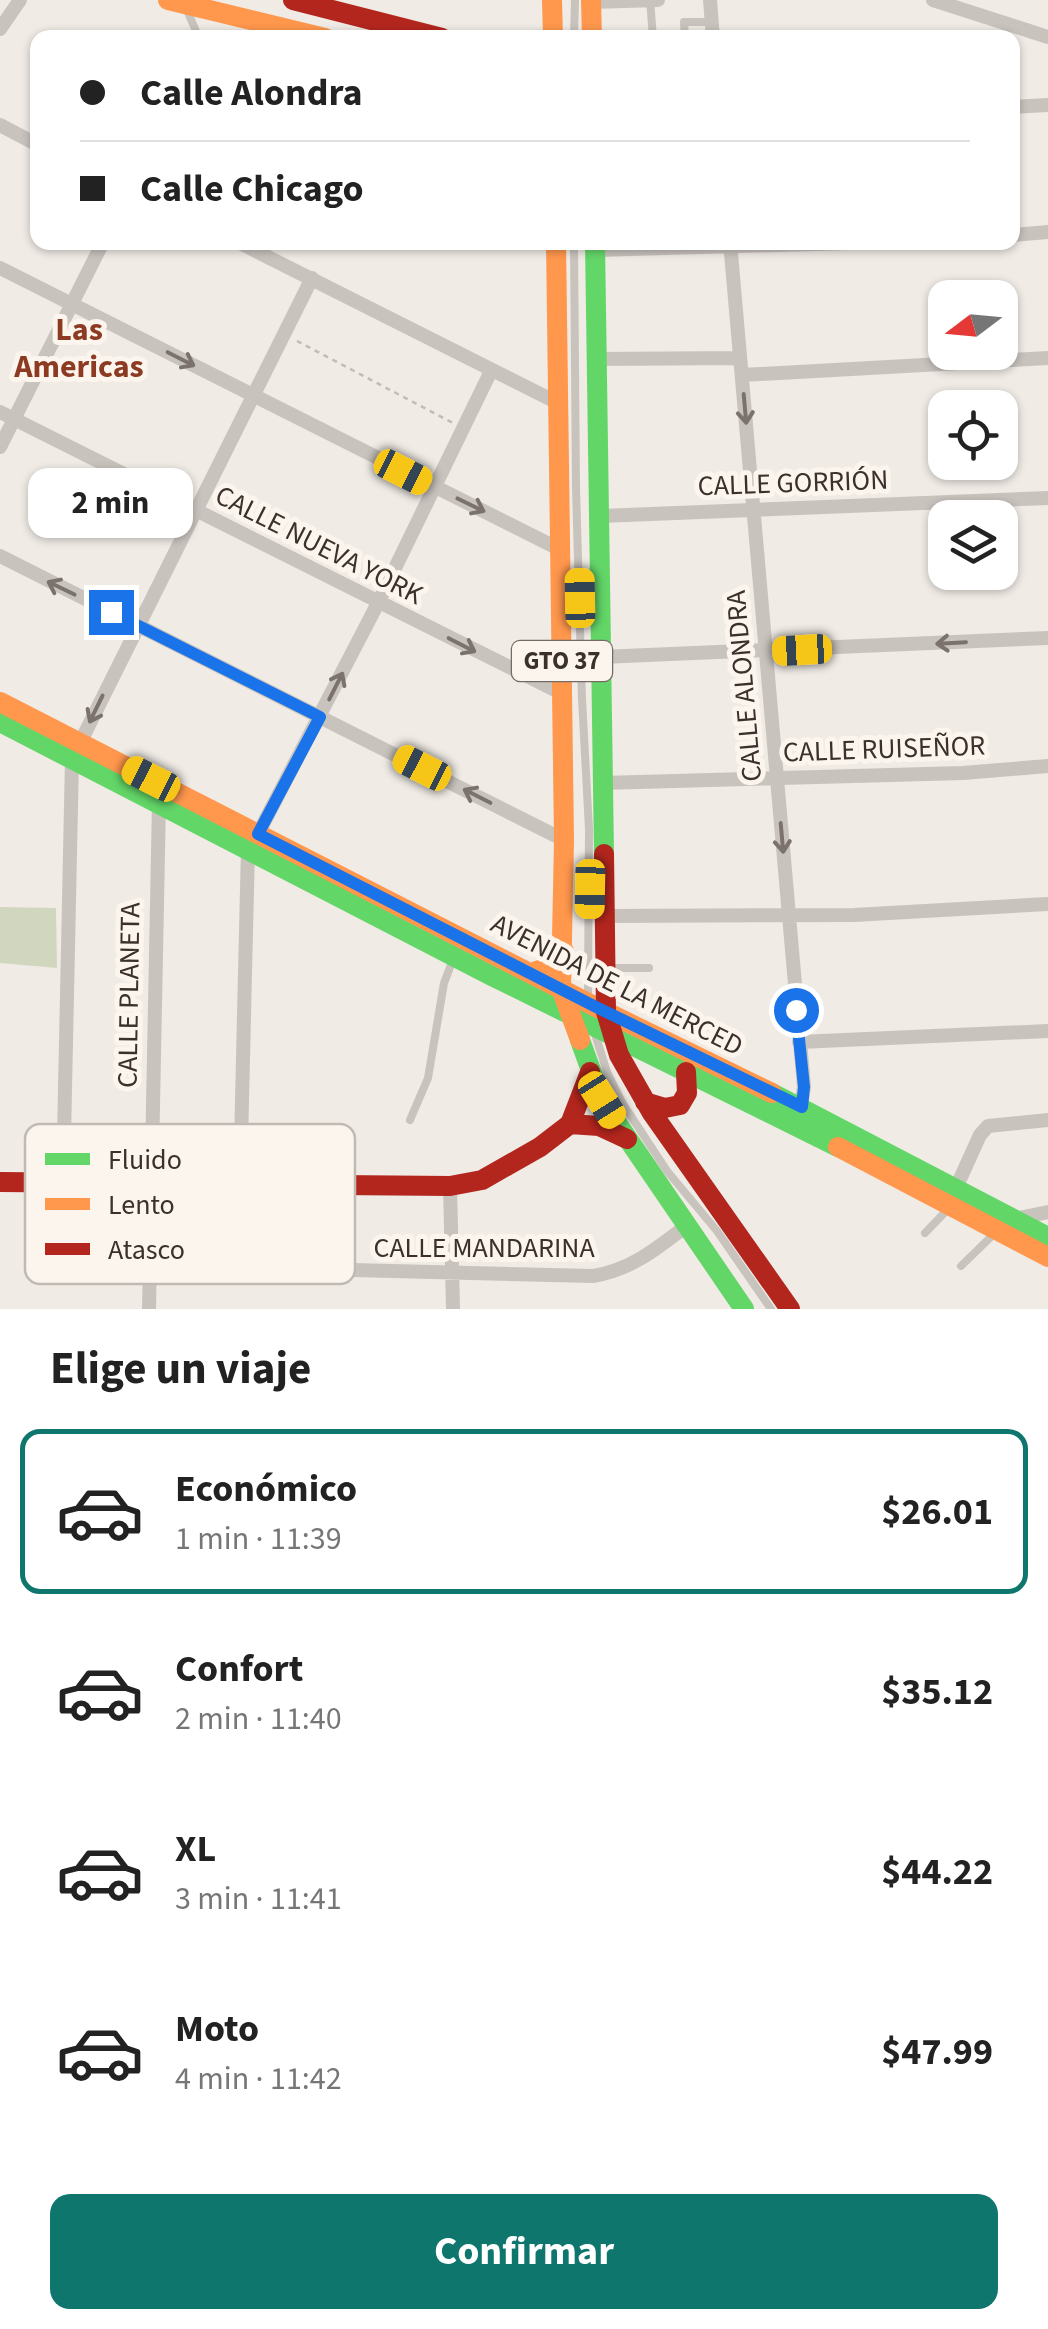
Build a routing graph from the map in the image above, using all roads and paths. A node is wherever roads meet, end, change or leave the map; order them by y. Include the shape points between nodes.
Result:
1 (20, 0) edge
2 (294, 0) edge
3 (552, 0) edge
4 (654, 0) edge
5 (710, 0) edge
6 (933, 0) edge
7 (586, 1) edge
8 (176, 2) edge
9 (0, 29) edge
10 (194, 30) edge
11 (292, 30) edge
12 (411, 30) edge
13 (553, 30) edge
14 (577, 30) edge
15 (591, 30) edge
16 (653, 30) edge
17 (684, 30) edge
18 (712, 30) edge
19 (1048, 37) edge
20 (1048, 105) edge
21 (1020, 107) edge
22 (0, 124) edge
23 (30, 141) edge
24 (1048, 232) edge
25 (1020, 234) edge
26 (99, 250) edge
27 (254, 250) edge
28 (556, 250) edge
29 (574, 250) edge
30 (595, 250) edge
31 (730, 250) edge
32 (0, 268) edge
33 (312, 278) junction
34 (72, 304) junction
35 (282, 334) junction
36 (740, 358) junction
37 (1048, 358) edge
38 (596, 359) junction
39 (491, 371) junction
40 (742, 375) junction
41 (251, 396) junction
42 (558, 403) junction
43 (0, 412) edge
44 (15, 419) junction
45 (462, 428) junction
46 (0, 447) edge
47 (433, 487) junction
48 (1048, 498) edge
49 (753, 510) junction
50 (194, 511) junction
51 (600, 516) junction
52 (561, 550) junction
53 (0, 556) edge
54 (378, 604) junction
55 (138, 625) junction
56 (1048, 638) edge
57 (767, 652) junction
58 (602, 657) junction
59 (582, 696) junction
60 (0, 702) edge
61 (320, 717) junction
62 (0, 722) edge
63 (563, 729) junction
64 (593, 729) junction
65 (76, 751) junction
66 (1048, 766) edge
67 (777, 778) junction
68 (602, 783) junction
69 (159, 802) junction
70 (253, 840) junction
71 (564, 840) junction
72 (1048, 904) edge
73 (788, 913) junction
74 (605, 916) junction
75 (564, 951) junction
76 (455, 956) junction
77 (606, 968) junction
78 (649, 968) dead end
79 (531, 973) junction
80 (561, 988) junction
81 (569, 1013) junction
82 (599, 1017) junction
83 (1048, 1031) edge
84 (799, 1042) junction
85 (590, 1072) junction
86 (686, 1072) junction
87 (645, 1102) junction
88 (799, 1116) junction
89 (410, 1120) dead end
90 (1048, 1120) edge
91 (65, 1124) edge
92 (151, 1124) edge
93 (242, 1124) edge
94 (570, 1124) junction
95 (626, 1138) junction
96 (355, 1186) edge
97 (450, 1186) junction
98 (953, 1197) junction
99 (1048, 1212) edge
100 (1006, 1225) junction
101 (685, 1227) junction
102 (925, 1233) dead end
103 (1048, 1237) edge
104 (1048, 1257) edge
105 (961, 1266) dead end
106 (355, 1270) edge
107 (453, 1273) junction
108 (150, 1284) edge
109 (738, 1307) edge
110 (149, 1309) edge
111 (453, 1309) edge
112 (771, 1309) edge
113 (790, 1309) edge

1 - 9 street
2 - 12 street
3 - 13 street
4 - 7 street
4 - 16 lane
5 - 18 street
6 - 19 street
7 - 14 lane
7 - 15 street
8 - 10 lane
8 - 11 street
17 - 18 lane via 684,22
20 - 21 street
22 - 23 street
24 - 25 street
26 - 34 street
27 - 33 street
28 - 42 street, GTO 37
29 - 59 lane
30 - 38 street, GTO 37
31 - 36 street, CALLE ALONDRA
32 - 34 street
33 - 35 street
33 - 39 street
34 -> 41 street
34 - 44 street
35 - 41 street
35 - 45 path
36 - 38 street
36 - 40 street, CALLE ALONDRA
37 - 40 street
38 - 51 street, GTO 37
39 - 42 street
39 - 45 street
40 -> 49 street, CALLE ALONDRA
41 - 47 street
41 - 50 street
42 - 52 street, GTO 37
43 - 44 street, CALLE NUEVA YORK
44 - 46 street
44 - 50 street, CALLE NUEVA YORK
45 - 47 street
47 -> 52 street
47 - 54 street
48 - 49 street, CALLE GORRIÓN
49 - 51 street, CALLE GORRIÓN
49 - 57 street, CALLE ALONDRA
50 - 54 street, CALLE NUEVA YORK
50 - 55 street
51 - 58 street, GTO 37
52 - 59 street, GTO 37
55 -> 53 street
54 -> 59 street, CALLE NUEVA YORK
61 -> 54 street
55 - 61 street
55 -> 65 street
56 -> 57 street
57 - 58 street
57 - 67 street, CALLE ALONDRA
58 - 59 street, GTO 37
59 - 63 street, GTO 37
59 - 64 street, GTO 37
60 - 65 street, AVENIDA DE LA MERCED
61 - 70 street
71 -> 61 street
62 - 65 street, AVENIDA DE LA MERCED
63 - 64 street
63 - 71 street, GTO 37
64 - 68 street, GTO 37
64 - 82 lane via 589,829
65 - 69 street, AVENIDA DE LA MERCED
65 - 70 street, AVENIDA DE LA MERCED
65 - 91 street
66 - 67 street, CALLE RUISEÑOR
67 - 68 street, CALLE RUISEÑOR
67 -> 73 street, CALLE ALONDRA
68 - 74 street, GTO 37
69 - 70 street, AVENIDA DE LA MERCED
69 - 92 street, CALLE PLANETA
70 - 76 street, AVENIDA DE LA MERCED
70 - 79 street, AVENIDA DE LA MERCED
70 - 93 street
71 - 75 street, GTO 37
72 - 73 street
73 - 74 street
73 - 84 street, CALLE ALONDRA
74 - 77 street, GTO 37
75 - 79 street
75 - 80 street, GTO 37
76 - 81 street, AVENIDA DE LA MERCED
76 - 89 lane via 428,1078
77 - 78 lane
77 - 82 street, GTO 37
79 - 80 street, AVENIDA DE LA MERCED
80 - 81 street, GTO 37
80 - 82 street, AVENIDA DE LA MERCED
81 - 82 street, AVENIDA DE LA MERCED
81 - 85 street, GTO 37
82 - 86 street, AVENIDA DE LA MERCED
82 - 87 street, GTO 37
82 - 88 street, AVENIDA DE LA MERCED
82 - 112 lane via 607,1072 624,1104
83 - 84 street
84 - 88 street, CALLE ALONDRA
85 - 94 street
85 - 95 street, GTO 37
86 - 87 street via 684,1103 669,1109
86 - 88 street, AVENIDA DE LA MERCED
87 - 113 street, GTO 37
88 - 98 street, AVENIDA DE LA MERCED
90 - 98 street via 988,1126
94 - 95 street via 599,1126
94 - 97 street via 502,1171
95 - 101 street, GTO 37
96 - 97 street
97 - 107 street
98 - 100 street, AVENIDA DE LA MERCED
98 - 102 lane
99 - 100 street
100 - 103 street, AVENIDA DE LA MERCED
100 - 104 street, AVENIDA DE LA MERCED
100 - 105 lane
101 - 107 street, CALLE MANDARINA via 614,1272
101 - 109 street, GTO 37
106 - 107 street, CALLE MANDARINA
107 - 111 street
108 - 110 street, CALLE PLANETA

